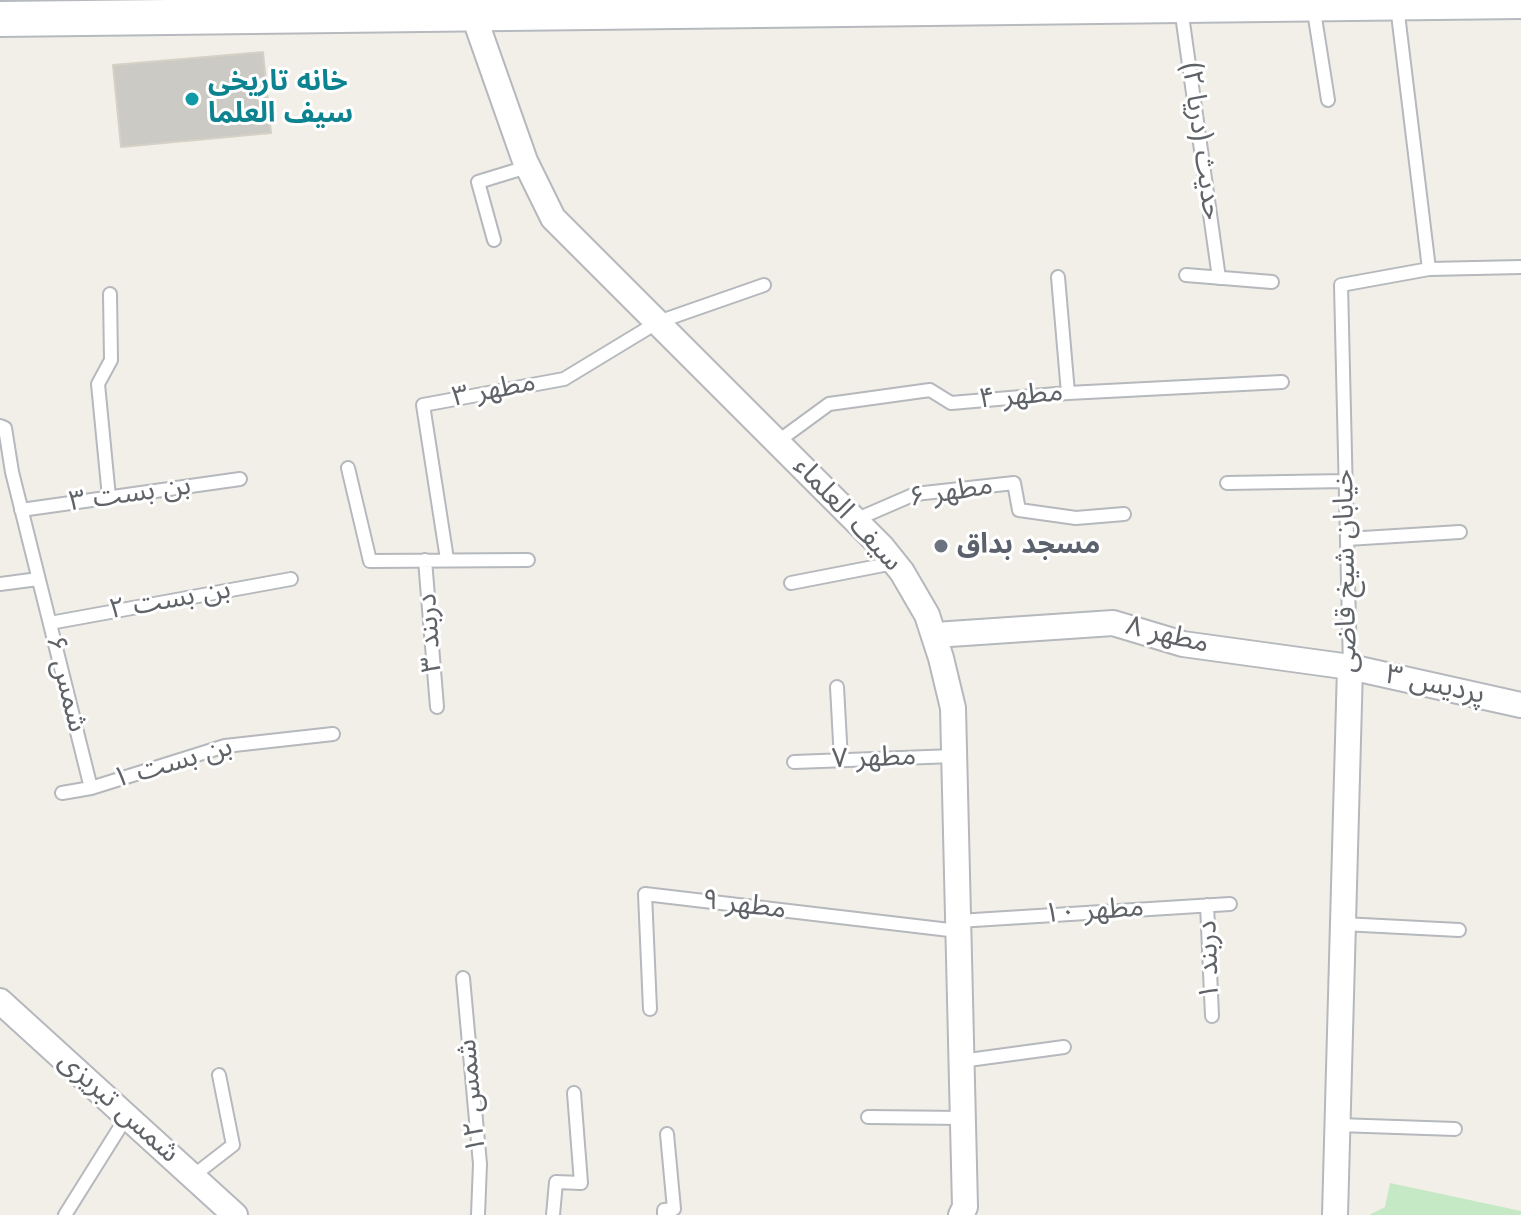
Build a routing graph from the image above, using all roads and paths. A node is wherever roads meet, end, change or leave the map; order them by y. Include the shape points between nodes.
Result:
1 (1521, 1) edge
2 (1396, 2) edge
3 (1313, 3) junction
4 (942, 4) edge
5 (1180, 4) junction
6 (471, 6) edge
7 (0, 19) edge
8 (1328, 100) dead end
9 (527, 167) junction
10 (494, 240) dead end
11 (1521, 267) edge
12 (1429, 269) junction
13 (1186, 275) dead end
14 (1058, 277) dead end
15 (1219, 278) junction
16 (1272, 282) dead end
17 (764, 285) dead end
18 (110, 294) dead end
19 (658, 322) junction
20 (1282, 382) dead end
21 (1068, 393) junction
22 (0, 426) edge
23 (777, 442) junction
24 (348, 468) dead end
25 (240, 479) dead end
26 (1346, 481) junction
27 (1227, 483) dead end
28 (109, 497) junction
29 (21, 510) junction
30 (1124, 514) dead end
31 (855, 520) junction
32 (1460, 532) dead end
33 (1347, 539) junction
34 (447, 559) junction
35 (425, 560) junction
36 (528, 560) dead end
37 (895, 563) junction
38 (38, 579) junction
39 (291, 579) dead end
40 (791, 583) dead end
41 (0, 584) edge
42 (50, 623) junction
43 (935, 635) junction
44 (1350, 667) junction
45 (837, 687) dead end
46 (1521, 705) edge
47 (437, 707) dead end
48 (333, 734) dead end
49 (954, 756) junction
50 (841, 760) junction
51 (794, 762) dead end
52 (91, 788) junction
53 (62, 793) dead end
54 (1230, 904) dead end
55 (1207, 905) junction
56 (1343, 924) junction
57 (958, 926) junction
58 (1459, 930) dead end
59 (463, 978) dead end
60 (0, 1001) edge
61 (650, 1009) dead end
62 (1212, 1016) dead end
63 (1064, 1047) dead end
64 (961, 1061) junction
65 (219, 1075) dead end
66 (574, 1093) dead end
67 (127, 1116) junction
68 (868, 1117) dead end
69 (963, 1118) junction
70 (1338, 1125) junction
71 (1455, 1129) dead end
72 (667, 1134) dead end
73 (193, 1176) junction
74 (227, 1212) edge
75 (65, 1215) edge
76 (478, 1215) edge
77 (553, 1215) edge
78 (664, 1215) edge
79 (961, 1215) edge
80 (1335, 1215) edge

1 - 2 main road
2 - 3 main road
2 - 12 lane
3 - 5 main road
3 - 8 lane
4 - 5 main road
4 - 6 main road
5 - 15 lane, حدیث (دریا ۲)
6 - 7 main road
6 - 9 street, سیف العلماء
9 - 10 lane via 478,182
9 - 19 street, سیف العلماء via 553,218
11 - 12 lane
12 - 26 lane, خیابان شیخ قاضی via 1341,285
13 - 15 lane
14 - 21 lane
15 - 16 lane
17 - 19 lane
18 - 28 lane via 111,360 98,384
19 - 23 street, سیف العلماء
19 - 34 lane, مطهر ۳ via 564,379 423,405
20 - 21 lane, مطهر ۴
21 - 23 lane, مطهر ۴ via 951,403 930,390 829,404
22 - 29 lane, شمس ۶ via 5,428
23 - 31 street, سیف العلماء
24 - 35 lane via 370,561
25 - 28 lane, بن بست ۳
26 - 27 lane
26 - 33 lane, خیابان شیخ قاضی
28 - 29 lane, بن بست ۳
29 - 38 lane, شمس ۶
30 - 31 lane, مطهر ۶ via 1076,518 1019,510 1014,483 915,494
31 - 37 street, سیف العلماء
32 - 33 lane
33 - 44 lane, خیابان شیخ قاضی
34 - 35 lane
34 - 36 lane
35 - 47 lane, دربند ۳
37 - 40 lane
37 - 43 street, سیف العلماء
38 - 41 lane
38 - 42 lane, شمس ۶
39 - 42 lane, بن بست ۲
42 - 52 lane, شمس ۶
43 - 44 street, مطهر ۸ via 1113,623 1183,644
43 - 49 street, سیف العلماء via 953,708
44 - 46 street, پردیس ۳
44 - 56 street, خیابان شیخ قاضی
45 - 50 lane
48 - 52 lane, بن بست ۱ via 225,746
49 - 50 lane, مطهر ۷
49 - 57 street, سیف العلماء
50 - 51 lane, مطهر ۷
52 - 53 lane, بن بست ۱
54 - 55 lane, مطهر ۱۰
55 - 57 lane, مطهر ۱۰
55 - 62 lane, دربند ۱
56 - 58 lane
56 - 70 street, خیابان شیخ قاضی
57 - 61 lane, مطهر ۹ via 645,894
57 - 64 street, سیف العلماء
59 - 76 lane, شمس ۱۲ via 480,1164
60 - 67 street, شمس تبریزی
63 - 64 lane
64 - 69 street, سیف العلماء
65 - 73 lane via 233,1145
66 - 77 lane via 581,1183 556,1182
67 - 73 street, شمس تبریزی
67 - 75 lane
68 - 69 lane
69 - 79 street, سیف العلماء
70 - 71 lane
70 - 80 street, خیابان شیخ قاضی
72 - 78 lane via 674,1209 664,1210
73 - 74 street, شمس تبریزی

